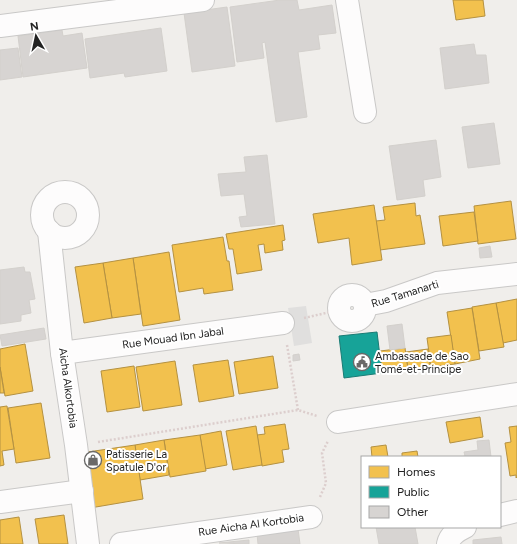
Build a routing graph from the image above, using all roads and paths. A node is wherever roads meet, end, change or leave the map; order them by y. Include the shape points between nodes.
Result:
1 (203, 0) edge
2 (347, 0) edge
3 (0, 26) edge
4 (365, 112) dead end
5 (49, 231) dead end
6 (517, 274) edge
7 (339, 310) joint
8 (284, 323) junction
9 (62, 353) junction
10 (517, 394) edge
11 (338, 422) joint
12 (76, 445) junction
13 (82, 491) junction
14 (0, 502) edge
15 (517, 511) edge
16 (501, 515) edge
17 (310, 517) joint
18 (463, 528) edge
19 (88, 544) edge
20 (121, 544) edge
21 (448, 544) edge

1 - 3 street
2 - 4 street
5 - 9 street, Aicha Alkortobia
6 - 7 street, Rue Tamanarti via 437,283 386,301 365,305 365,311 358,320 346,320
7 - 8 path
8 - 9 street, Rue Mouad Ibn Jabal
8 - 12 path via 298,410
9 - 12 street, Aicha Alkortobia
10 - 11 street
11 - 17 path via 322,453 326,483
12 - 13 street, Aicha Alkortobia
13 - 14 street
13 - 19 street, Aicha Alkortobia
15 - 16 street
17 - 20 street, Rue Aicha Al Kortobia
18 - 21 street via 449,539

